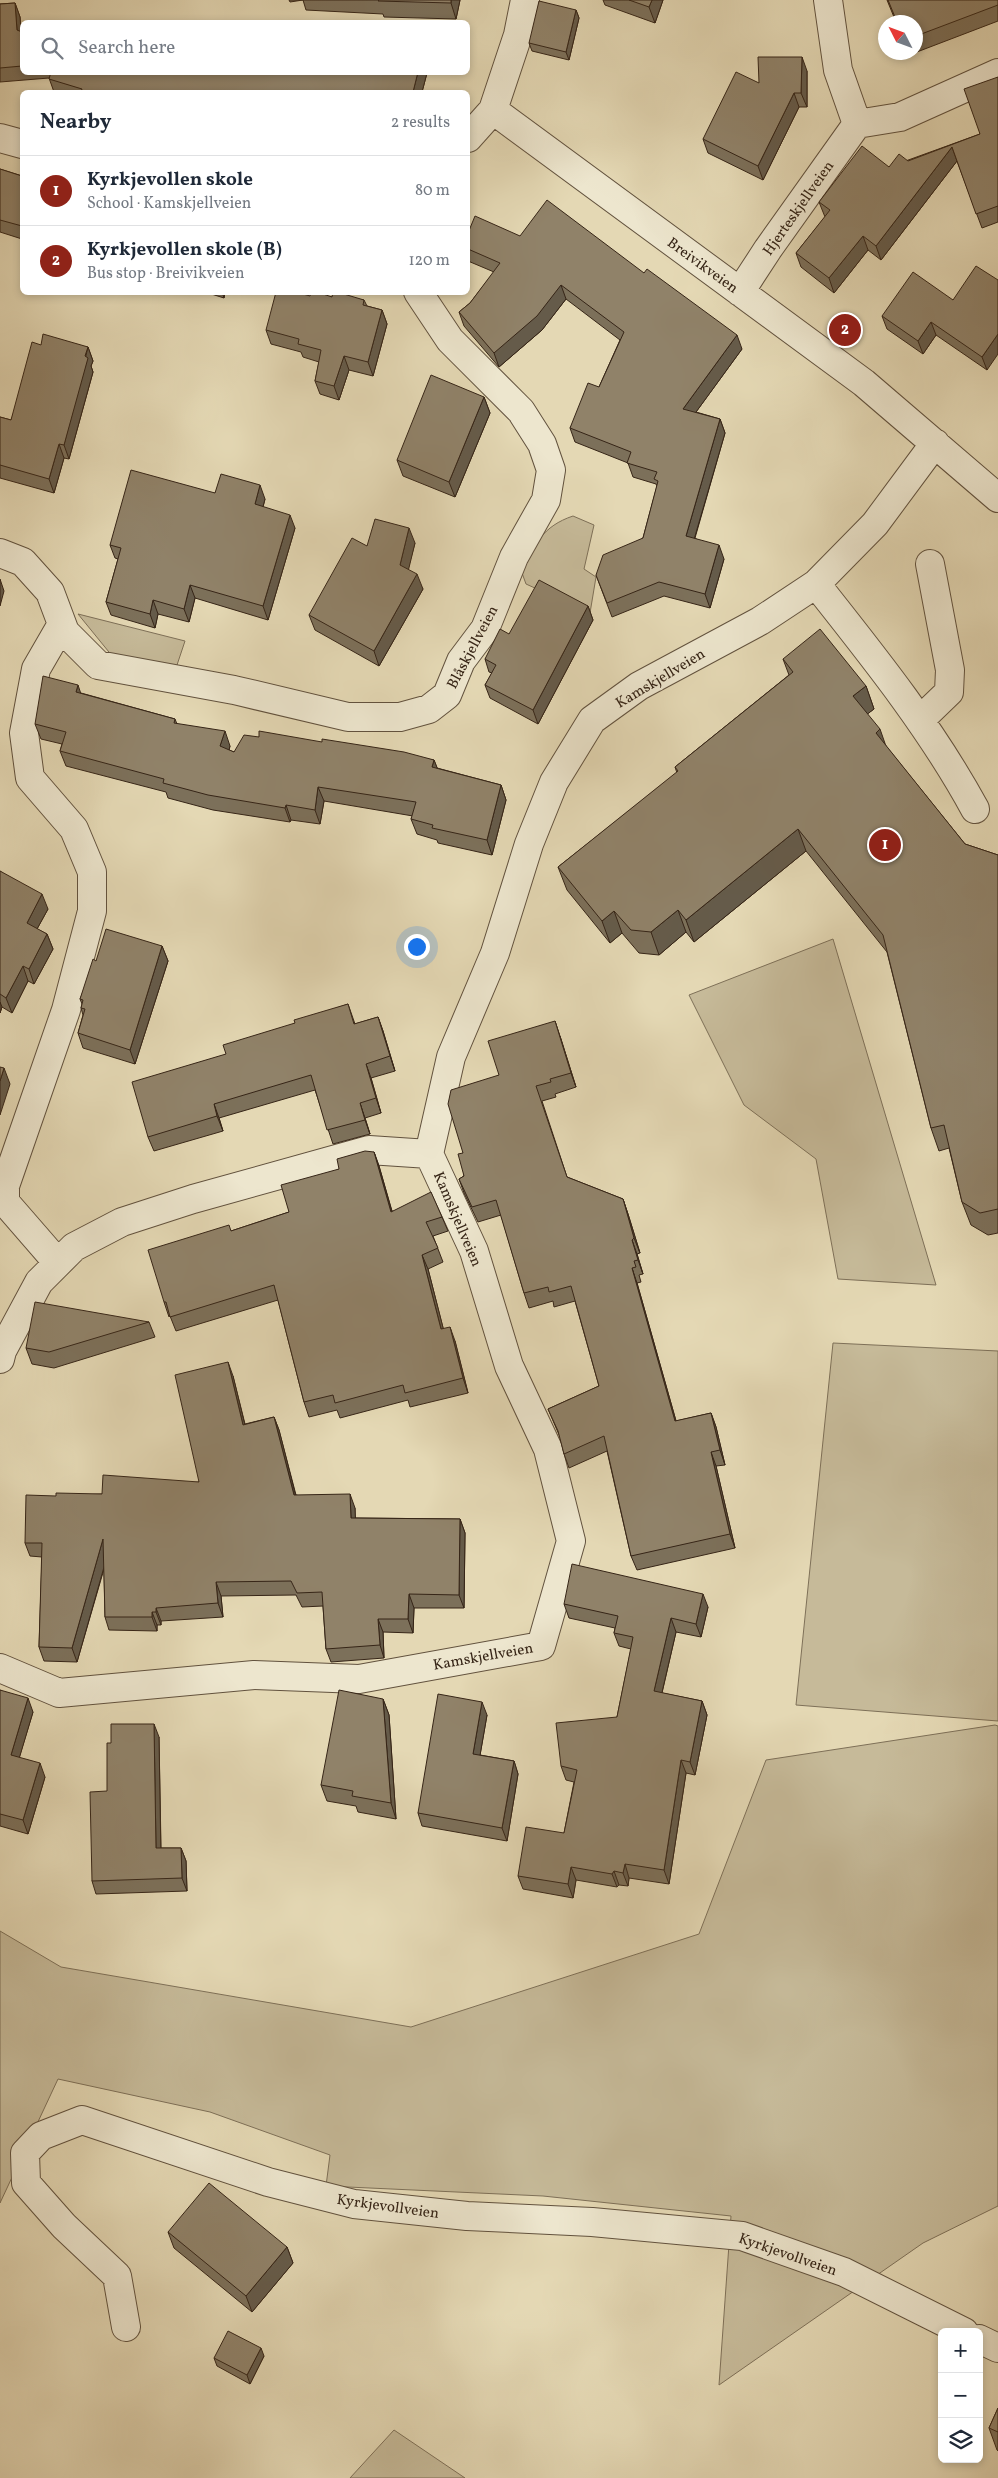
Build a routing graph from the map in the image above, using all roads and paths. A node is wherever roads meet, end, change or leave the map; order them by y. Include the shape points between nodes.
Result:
1 (525, 0) edge
2 (828, 0) edge
3 (998, 73) edge
4 (493, 110) junction
5 (858, 124) junction
6 (470, 136) edge
7 (0, 138) edge
8 (20, 143) edge
9 (740, 292) junction
10 (420, 295) edge
11 (934, 443) junction
12 (998, 498) edge
13 (0, 553) edge
14 (930, 564) dead end
15 (816, 584) junction
16 (62, 624) junction
17 (920, 720) junction
18 (975, 809) dead end
19 (429, 1154) junction
20 (2, 1202) edge
21 (58, 1263) junction
22 (0, 1359) edge
23 (0, 1668) edge
24 (126, 2327) dead end
25 (956, 2328) edge
26 (983, 2341) edge
27 (998, 2348) edge

1 - 4 street via 518,35
2 - 5 street via 838,70
3 - 5 street via 900,117
4 - 6 street
4 - 9 street, Breivikveien
5 - 9 street, Hjerteskjellveien
7 - 8 street
9 - 11 street, Breivikveien via 864,383
10 - 16 street, Blåskjellveien via 450,340 521,412 542,444 551,470 546,500 514,557 484,629 461,661 447,695 429,708 400,717 348,717 234,690 98,665 65,632
11 - 12 street, Breivikveien
11 - 15 street, Kamskjellveien via 875,524
13 - 16 street, Blåskjellveien via 23,562 50,592
14 - 17 street via 950,670 949,692
15 - 17 street via 898,687
15 - 19 street, Kamskjellveien via 760,621 639,686 592,720 554,782 529,844 495,953 451,1057
16 - 20 street via 36,669 24,733 30,778 74,829 92,872 92,911 66,1010
17 - 18 street via 950,762
19 - 21 street, Kamskjellveien via 369,1150 193,1199 122,1222 74,1247
19 - 23 street, Kamskjellveien via 474,1251 509,1366 548,1449 571,1541 541,1646 359,1679 254,1675 59,1693
20 - 21 street
21 - 22 street, Kamskjellveien via 39,1282
24 - 25 street, Kyrkjevollveien via 118,2276 64,2226 26,2183 25,2153 41,2136 82,2120 268,2182 354,2204 467,2216 592,2222 742,2236 844,2272
26 - 27 street

